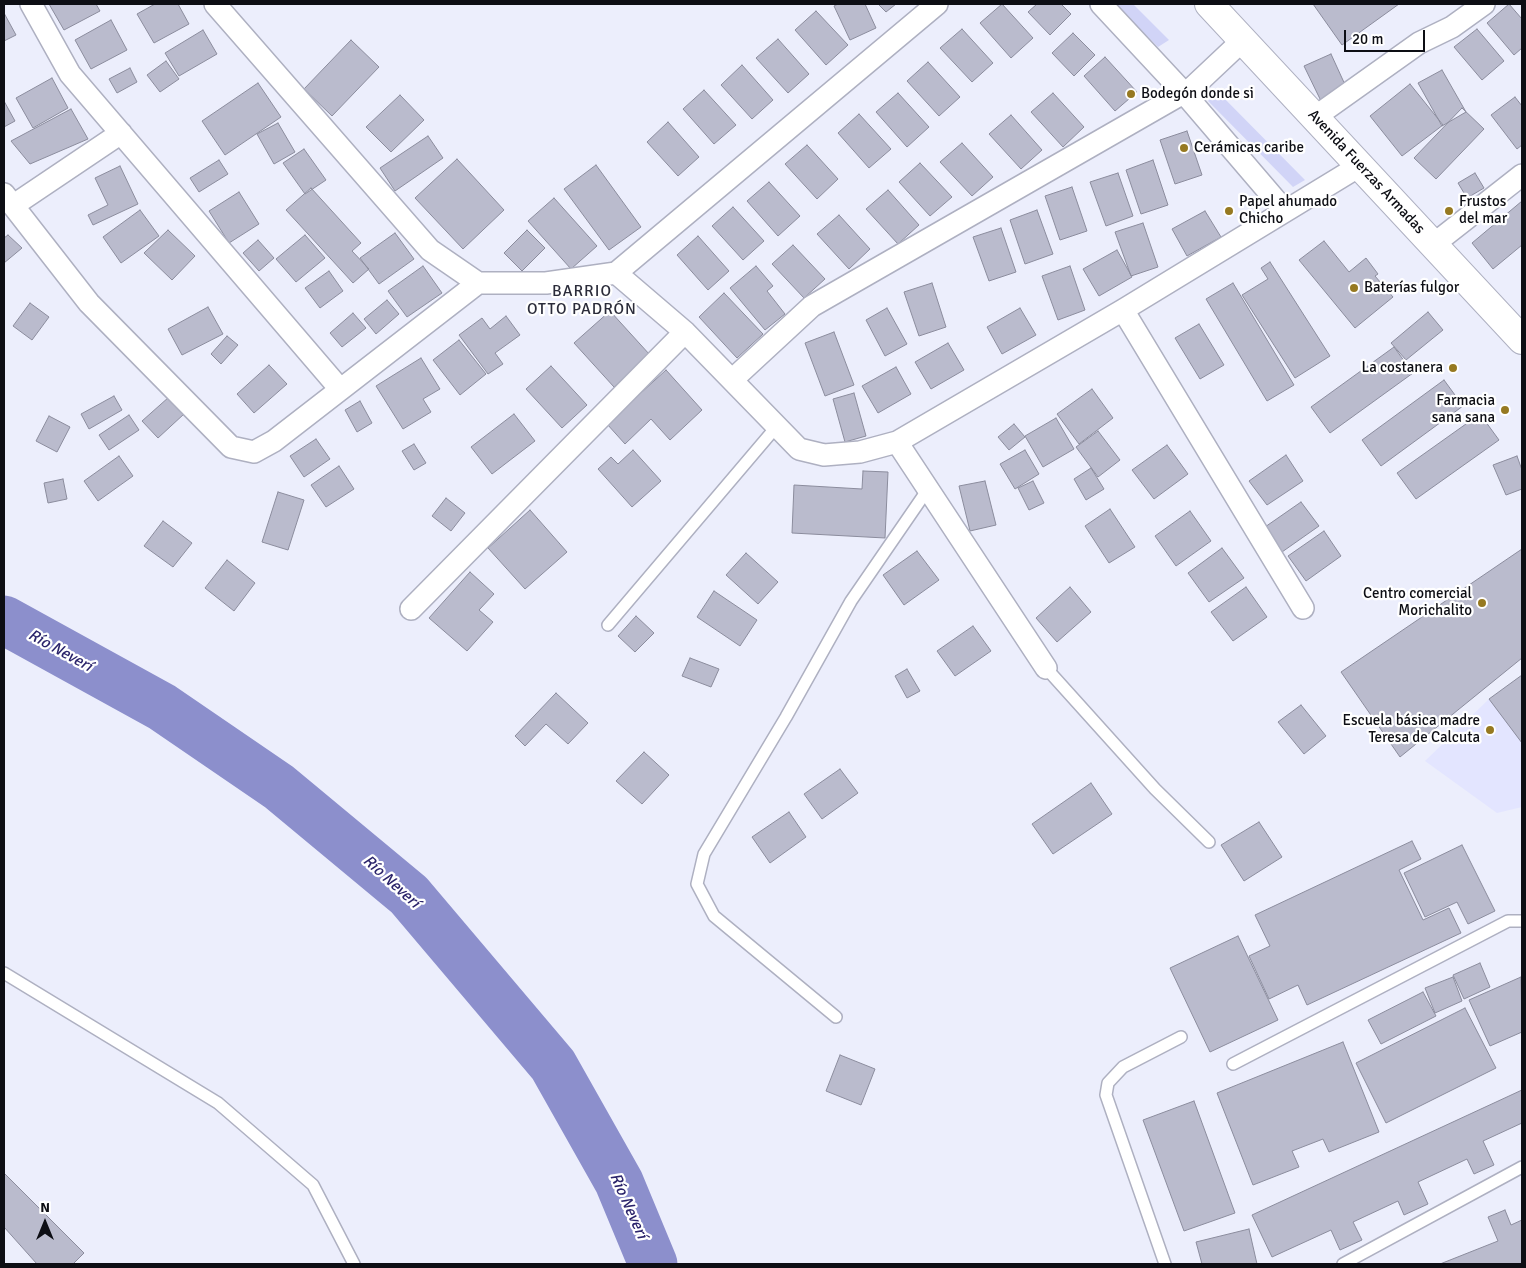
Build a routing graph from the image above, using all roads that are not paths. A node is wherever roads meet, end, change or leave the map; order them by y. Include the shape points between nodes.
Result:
1 (31, 4) edge
2 (215, 4) edge
3 (937, 4) edge
4 (1101, 4) edge
5 (1209, 4) edge
6 (1484, 4) edge
7 (1243, 40) junction
8 (1184, 93) junction
9 (1315, 117) junction
10 (121, 133) junction
11 (1361, 165) junction
12 (1522, 175) edge
13 (9, 200) edge
14 (1285, 211) junction
15 (1434, 244) junction
16 (616, 273) junction
17 (478, 283) junction
18 (1123, 310) junction
19 (685, 332) junction
20 (1522, 340) edge
21 (732, 380) junction
22 (340, 389) junction
23 (777, 426) junction
24 (897, 442) junction
25 (928, 489) junction
26 (1303, 608) dead end
27 (411, 609) dead end
28 (608, 625) dead end
29 (1046, 668) joint
30 (1209, 842) dead end
31 (1522, 921) edge
32 (4, 973) edge
33 (836, 1017) dead end
34 (1181, 1036) dead end
35 (1233, 1064) dead end
36 (1522, 1167) edge
37 (354, 1264) edge
38 (1165, 1264) edge
39 (1343, 1264) edge

1 - 10 street via 70,74
2 - 17 street via 430,250
3 - 16 street
4 - 8 street
5 - 7 street, Avenida Fuerzas Armadas
6 - 9 street via 1419,43
7 - 8 street
7 - 9 street, Avenida Fuerzas Armadas
8 - 14 street
8 - 21 street via 812,306
9 - 11 street, Avenida Fuerzas Armadas
10 - 13 street
10 - 22 street
11 - 14 street
11 - 15 street, Avenida Fuerzas Armadas
12 - 15 street
13 - 22 street via 89,302 230,447 254,452
14 - 18 street
15 - 20 street, Avenida Fuerzas Armadas
16 - 17 street via 546,283
16 - 19 street
17 - 22 street
18 - 24 street
18 - 26 street
19 - 21 street
19 - 27 street
21 - 23 street
23 - 24 street via 799,449 824,455 860,452
23 - 28 lane
24 - 25 street
25 - 29 street
25 - 33 lane via 851,601 704,854 697,884 714,916
29 - 30 lane
31 - 35 lane via 1508,922
32 - 37 lane via 218,1104 312,1185
34 - 38 lane via 1122,1067 1108,1083 1106,1094
36 - 39 lane

